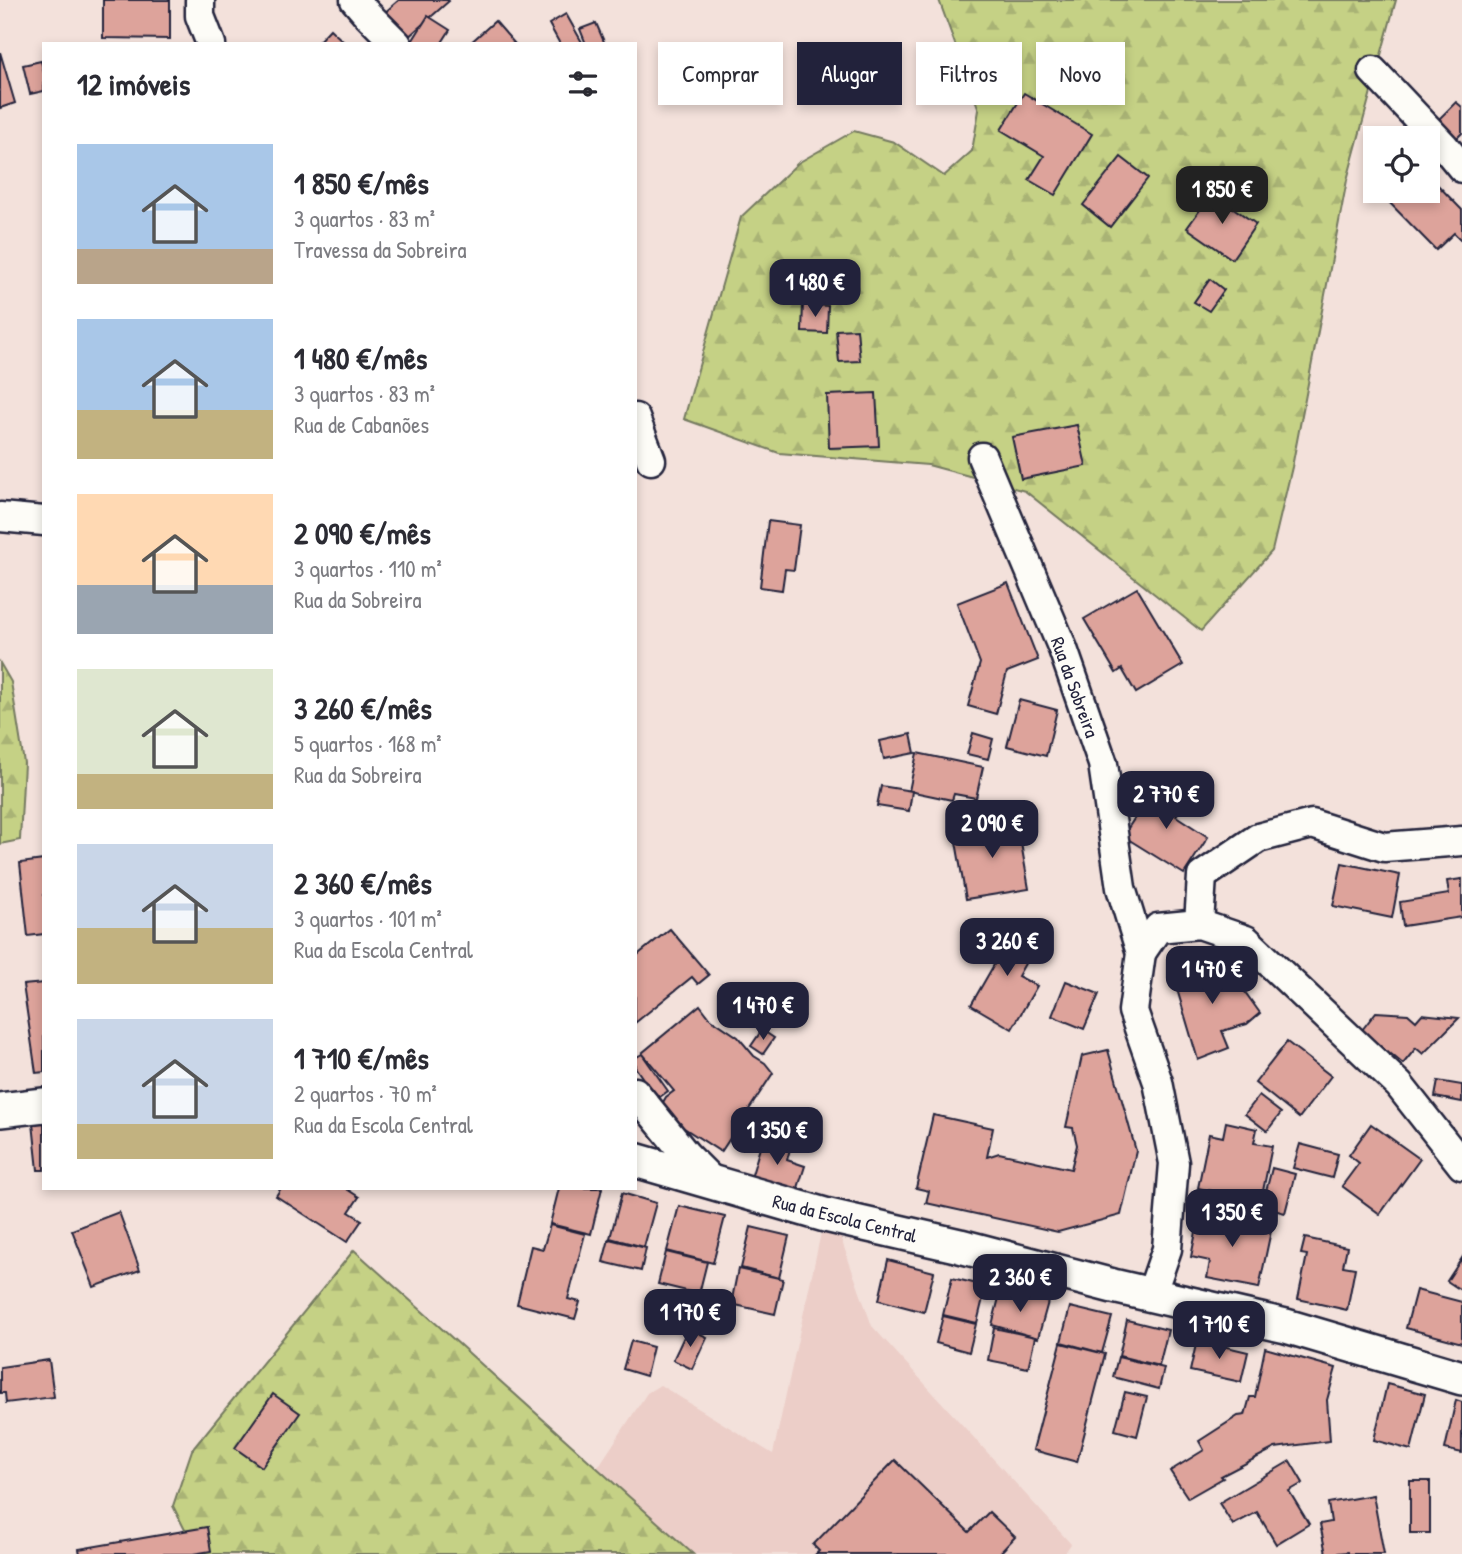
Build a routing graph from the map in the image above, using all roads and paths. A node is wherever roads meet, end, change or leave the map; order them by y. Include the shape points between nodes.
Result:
1 (200, 0) edge
2 (355, 0) edge
3 (210, 42) edge
4 (395, 42) edge
5 (1373, 71) dead end
6 (1462, 168) edge
7 (637, 423) edge
8 (982, 457) dead end
9 (651, 460) dead end
10 (0, 517) edge
11 (42, 521) edge
12 (1462, 841) edge
13 (1199, 923) junction
14 (1141, 953) junction
15 (637, 1094) edge
16 (42, 1105) edge
17 (0, 1110) edge
18 (637, 1161) edge
19 (1462, 1165) edge
20 (713, 1182) junction
21 (1151, 1295) junction
22 (1462, 1378) edge

1 - 3 street via 200,16
2 - 4 street
5 - 6 street
7 - 9 street
8 - 14 street, Rua da Sobreira via 1063,649 1103,764 1121,888
10 - 11 street
12 - 13 street via 1384,847 1312,824 1258,838 1202,876
13 - 14 street via 1158,928
13 - 19 street via 1246,940 1399,1084
14 - 21 street, Rua da Sobreira via 1133,1011 1158,1082 1174,1163 1167,1249
15 - 20 street
16 - 17 street
18 - 20 street, Rua da Escola Central
20 - 21 street, Rua da Escola Central via 825,1215
21 - 22 street, Rua da Escola Central via 1286,1326

